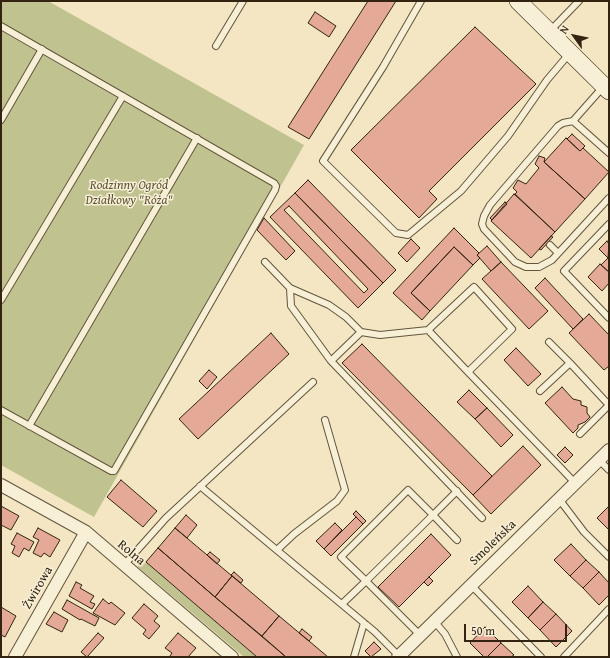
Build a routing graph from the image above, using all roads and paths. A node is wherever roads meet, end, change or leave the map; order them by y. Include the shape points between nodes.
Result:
1 (243, 1) edge
2 (421, 1) edge
3 (518, 1) edge
4 (579, 1) edge
5 (1, 26) edge
6 (549, 32) junction
7 (216, 46) dead end
8 (42, 49) junction
9 (570, 53) junction
10 (606, 88) edge
11 (122, 96) junction
12 (1, 120) edge
13 (573, 121) junction
14 (197, 138) junction
15 (609, 153) edge
16 (609, 198) edge
17 (609, 224) edge
18 (550, 244) dead end
19 (558, 253) junction
20 (265, 262) dead end
21 (290, 288) junction
22 (1, 300) edge
23 (609, 318) edge
24 (428, 330) junction
25 (361, 332) junction
26 (549, 342) dead end
27 (331, 361) junction
28 (570, 363) junction
29 (468, 372) junction
30 (313, 382) dead end
31 (540, 391) dead end
32 (609, 405) edge
33 (1, 410) edge
34 (325, 420) dead end
35 (30, 426) junction
36 (580, 434) dead end
37 (609, 450) edge
38 (599, 460) junction
39 (609, 470) edge
40 (575, 483) junction
41 (1, 485) edge
42 (200, 486) junction
43 (456, 491) junction
44 (559, 499) junction
45 (433, 515) junction
46 (482, 518) dead end
47 (86, 532) junction
48 (457, 540) dead end
49 (277, 550) junction
50 (609, 557) edge
51 (124, 565) junction
52 (366, 581) junction
53 (471, 585) junction
54 (342, 604) junction
55 (609, 609) edge
56 (434, 621) junction
57 (364, 623) junction
58 (420, 636) junction
59 (15, 657) edge
60 (232, 657) edge
61 (354, 657) edge
62 (398, 657) edge
63 (457, 657) edge
64 (541, 657) edge
65 (564, 657) edge

1 - 7 lane
2 - 9 lane via 383,67 323,161 396,233 408,235 461,191 508,136 547,80
3 - 6 street
4 - 6 lane
5 - 8 lane
6 - 9 street
8 - 11 lane
8 - 12 lane
9 - 10 street
10 - 13 lane
11 - 14 lane
11 - 22 lane
13 - 15 lane
13 - 19 lane via 563,122 558,126 490,204 482,220 484,229 520,265 539,267 552,260
14 - 35 lane
14 - 35 lane via 274,183 276,190 114,471
16 - 19 lane
17 - 23 lane via 564,271
18 - 19 lane
20 - 21 lane
21 - 25 lane via 329,305
21 - 27 lane via 291,306
24 - 25 lane via 380,335
24 - 29 lane
24 - 29 lane via 474,287 512,329
25 - 27 lane
26 - 28 lane
27 - 43 lane
28 - 31 lane
28 - 32 lane
29 - 40 lane
30 - 42 lane
32 - 36 lane
33 - 35 lane
34 - 49 lane via 345,490 337,501
37 - 38 street, Smoleńska
38 - 39 lane
38 - 40 street, Smoleńska
40 - 44 street, Smoleńska
41 - 47 street, Rolna
42 - 49 lane
42 - 51 lane via 166,518
43 - 45 lane
43 - 46 lane
44 - 50 lane via 584,532
44 - 53 street, Smoleńska
45 - 48 lane
45 - 52 lane
45 - 52 lane via 408,490 341,557
47 - 51 street, Rolna
47 - 59 street, Żwirowa
49 - 54 lane
51 - 60 street, Rolna
52 - 54 lane
52 - 58 lane
53 - 56 street, Smoleńska
53 - 64 lane
54 - 57 lane
55 - 65 lane
56 - 58 street, Smoleńska
56 - 63 lane via 445,634
57 - 61 lane
57 - 62 lane
58 - 62 street, Smoleńska

